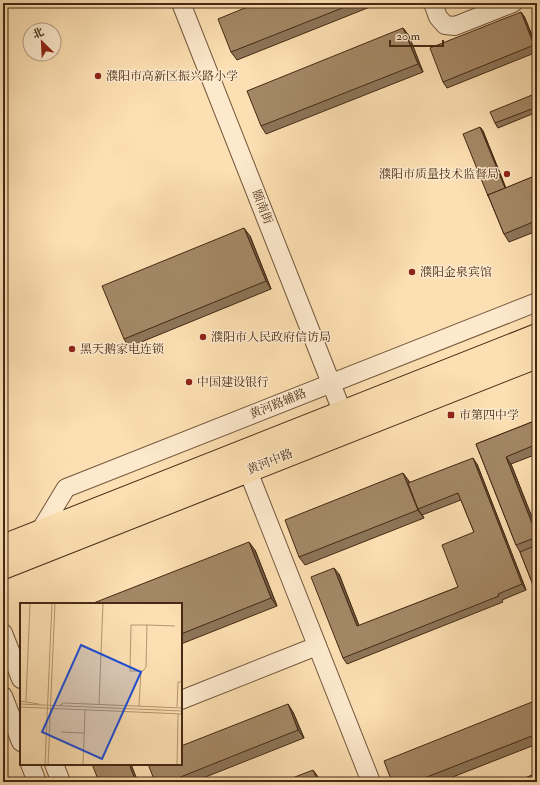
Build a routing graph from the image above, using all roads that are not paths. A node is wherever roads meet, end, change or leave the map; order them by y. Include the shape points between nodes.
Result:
1 (181, 3) edge
2 (433, 3) edge
3 (513, 3) edge
4 (537, 302) edge
5 (537, 335) edge
6 (537, 357) edge
7 (331, 383) junction
8 (342, 411) junction
9 (248, 471) junction
10 (40, 531) junction
11 (3, 546) edge
12 (3, 568) edge
13 (3, 633) edge
14 (317, 646) junction
15 (20, 676) edge
16 (3, 696) edge
17 (182, 700) edge
18 (20, 739) edge
19 (30, 765) edge
20 (54, 765) edge
21 (36, 782) edge
22 (61, 782) edge
23 (371, 782) edge

1 - 7 street, 颐南街
2 - 3 street via 438,17 445,25 455,26
4 - 7 street, 黄河路辅路
5 - 8 main road, 黄河中路
6 - 9 main road, 黄河中路
7 - 8 street, 颐南街
7 - 10 street, 黄河路辅路 via 66,488
8 - 10 main road, 黄河中路
9 - 12 main road, 黄河中路
9 - 14 street
10 - 11 main road, 黄河中路
13 - 15 street
14 - 17 street
14 - 23 street
16 - 18 street
19 - 21 street
20 - 22 street

